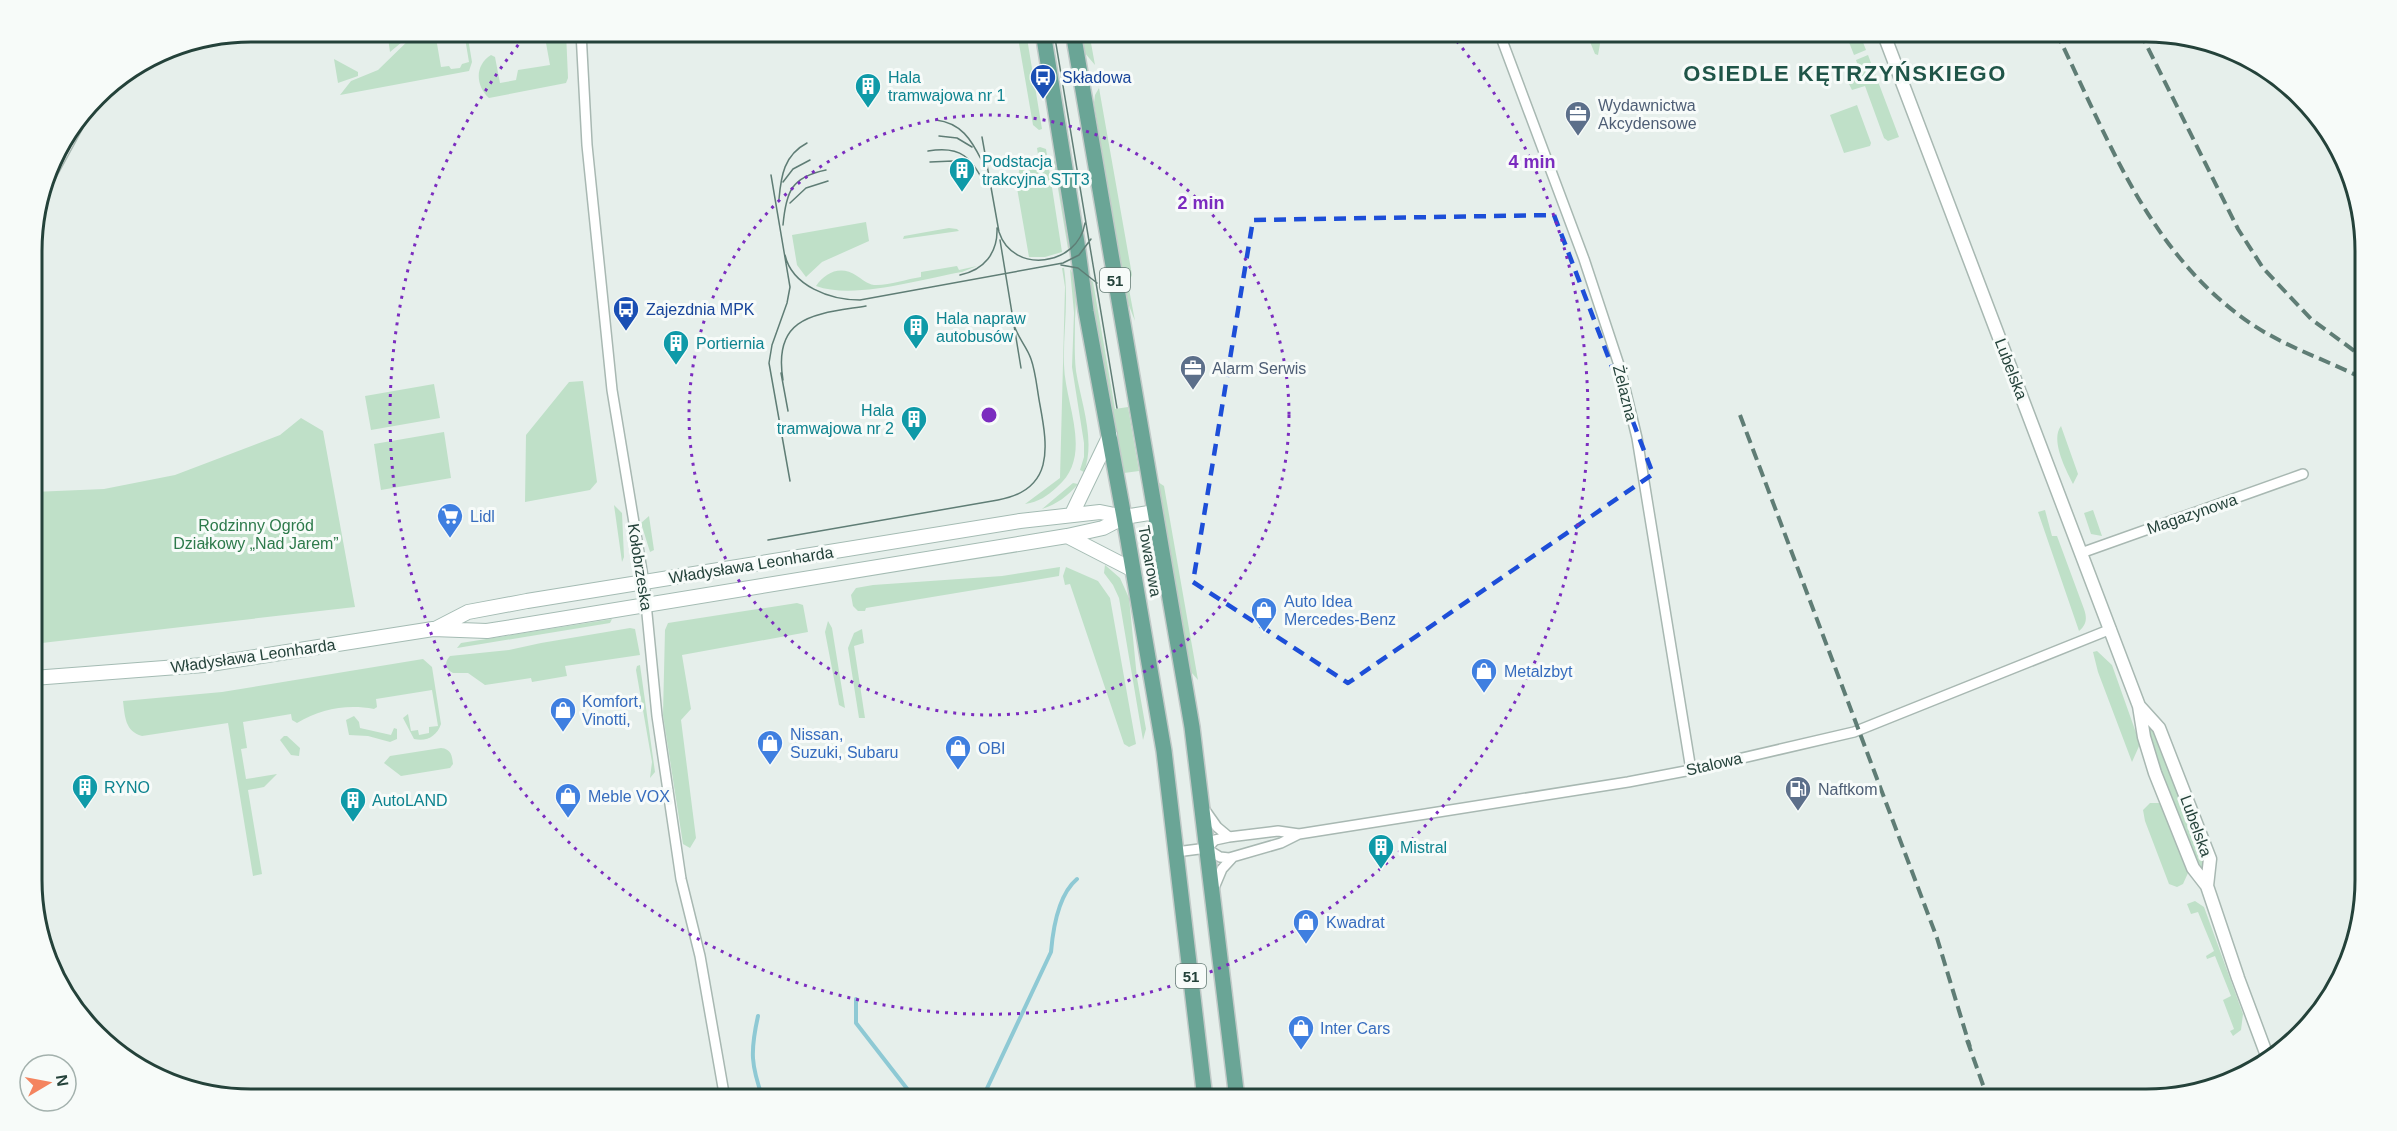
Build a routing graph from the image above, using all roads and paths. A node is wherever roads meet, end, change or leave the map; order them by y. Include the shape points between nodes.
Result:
1 (582, 42) edge
2 (1045, 42) edge
3 (1075, 42) edge
4 (1503, 42) edge
5 (1887, 42) edge
6 (1110, 435) junction
7 (2303, 474) dead end
8 (1155, 512) junction
9 (1072, 514) junction
10 (1124, 517) junction
11 (1067, 536) junction
12 (2081, 552) junction
13 (1133, 570) junction
14 (644, 583) junction
15 (646, 605) junction
16 (433, 629) junction
17 (2110, 629) junction
18 (42, 670) edge
19 (73, 674) junction
20 (42, 677) edge
21 (2139, 706) junction
22 (1691, 770) junction
23 (1202, 804) junction
24 (1299, 834) junction
25 (1229, 837) junction
26 (1207, 848) junction
27 (1176, 852) junction
28 (1233, 857) junction
29 (2207, 886) junction
30 (1212, 896) junction
31 (2266, 1051) edge
32 (723, 1089) edge
33 (1204, 1089) edge
34 (1236, 1089) edge

1 - 14 street, Kołobrzeska via 587,145 608,363
2 - 6 main road, Towarowa / 51 via 1086,311
3 - 8 main road, Towarowa / 51
4 - 22 street, Żelazna via 1584,259 1620,368 1637,438
5 - 12 street, Lubelska
6 - 9 main road
6 - 10 main road, Towarowa / 51
7 - 12 street, Magazynowa
8 - 10 main road, Władysława Leonharda
8 - 23 main road, Towarowa / 51
9 - 10 main road, Władysława Leonharda
9 - 14 main road, Władysława Leonharda
10 - 11 main road, Władysława Leonharda via 1103,528
10 - 13 main road, Towarowa / 51
11 - 13 main road
11 - 15 main road, Władysława Leonharda
12 - 17 street, Lubelska
13 - 27 main road, Towarowa / 51 via 1164,751
14 - 15 street, Kołobrzeska
14 - 16 main road, Władysława Leonharda via 468,612
15 - 16 main road, Władysława Leonharda via 487,631
15 - 32 street, Kołobrzeska via 657,716 681,879 700,956
16 - 19 main road, Władysława Leonharda via 204,665
17 - 21 street, Lubelska
17 - 22 street, Stalowa via 1866,728
18 - 19 main road, Władysława Leonharda
19 - 20 main road, Władysława Leonharda
21 - 29 street, Lubelska via 2155,773 2193,868
21 - 29 street, Lubelska via 2159,728 2210,858
22 - 24 street, Stalowa
23 - 25 street
23 - 26 main road, Towarowa / 51
24 - 25 street, Stalowa via 1278,831
24 - 28 street, Stalowa
25 - 26 street, Stalowa via 1215,840
26 - 27 street, Stalowa
26 - 28 street, Stalowa via 1220,857
26 - 30 main road, Towarowa / 51
27 - 33 main road, Towarowa / 51
28 - 30 street via 1219,875
29 - 31 street, Lubelska
30 - 34 main road, Towarowa / 51

